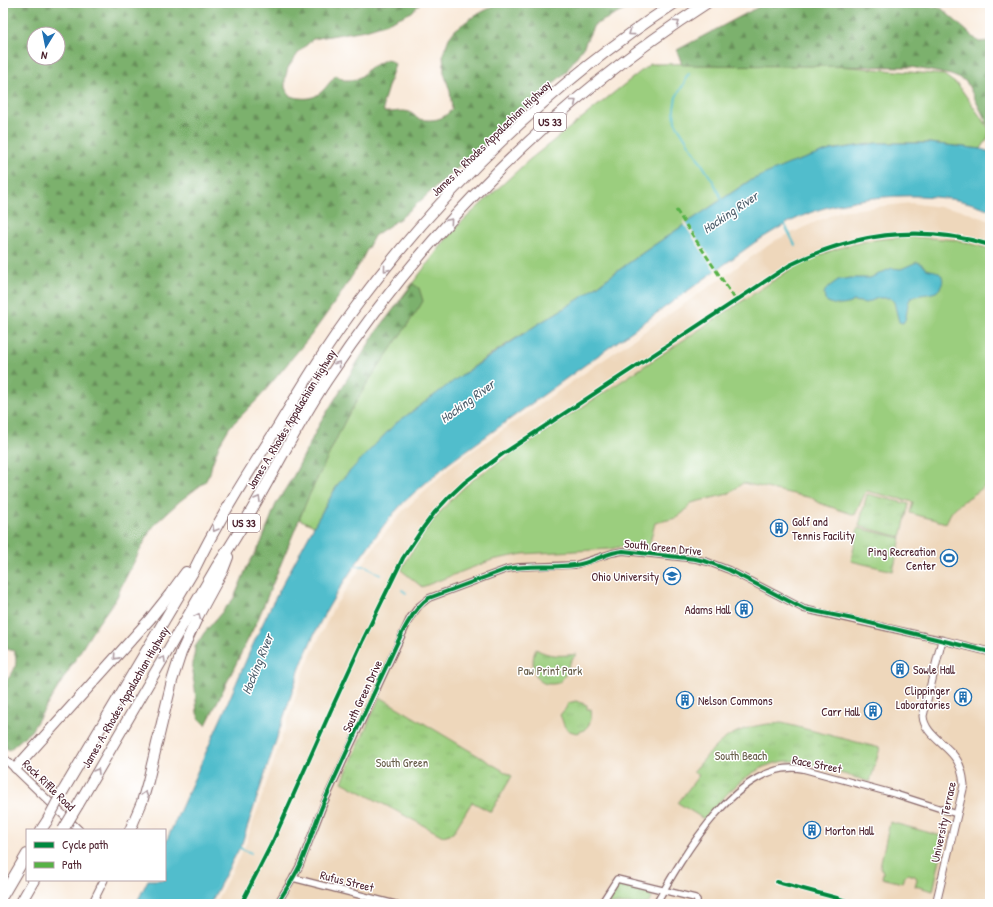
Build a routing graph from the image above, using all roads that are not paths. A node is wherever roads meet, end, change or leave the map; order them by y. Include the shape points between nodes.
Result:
1 (675, 3) edge
2 (707, 3) edge
3 (234, 540) junction
4 (202, 552) junction
5 (942, 640) junction
6 (990, 652) edge
7 (3, 757) edge
8 (16, 768) junction
9 (957, 814) junction
10 (42, 829) edge
11 (64, 829) edge
12 (78, 829) edge
13 (130, 829) edge
14 (26, 856) edge
15 (293, 878) junction
16 (33, 881) edge
17 (104, 881) edge
18 (664, 890) junction
19 (3, 895) edge
20 (657, 902) edge
21 (696, 902) edge
22 (20, 904) edge
23 (92, 904) edge
24 (277, 904) edge
25 (395, 904) edge
26 (601, 904) edge
27 (936, 904) edge

1 -> 4 highway, James A. Rhodes Appalachian Highway / US 33 via 616,44 536,109 464,179 422,226 360,301 314,367
3 -> 2 highway, James A. Rhodes Appalachian Highway / US 33 via 327,380 378,308 452,218 523,146 566,108 655,38
11 -> 3 highway, James A. Rhodes Appalachian Highway / US 33, bridge
13 -> 3 highway via 142,802 181,653 223,570
4 -> 8 highway via 150,620
4 - 10 highway, James A. Rhodes Appalachian Highway / US 33, bridge via 193,572
5 - 6 street, South Green Drive
5 - 9 street, University Terrace via 922,716 928,730 954,756 963,773 964,786
5 - 15 street, South Green Drive via 804,609 729,570 708,562 627,551 575,565 507,569 429,598 410,618 324,802
7 - 8 street, Rock Riffle Road
8 - 12 street, Rock Riffle Road
9 - 18 street, Race Street via 803,769 774,771 748,784 726,803 696,840
9 - 27 street, University Terrace
14 - 19 highway
15 - 24 street, South Green Drive
15 - 25 street, Rufus Street
16 - 22 highway
17 - 23 street
18 - 20 street, Race Street
18 - 21 street
18 - 26 street via 617,878

